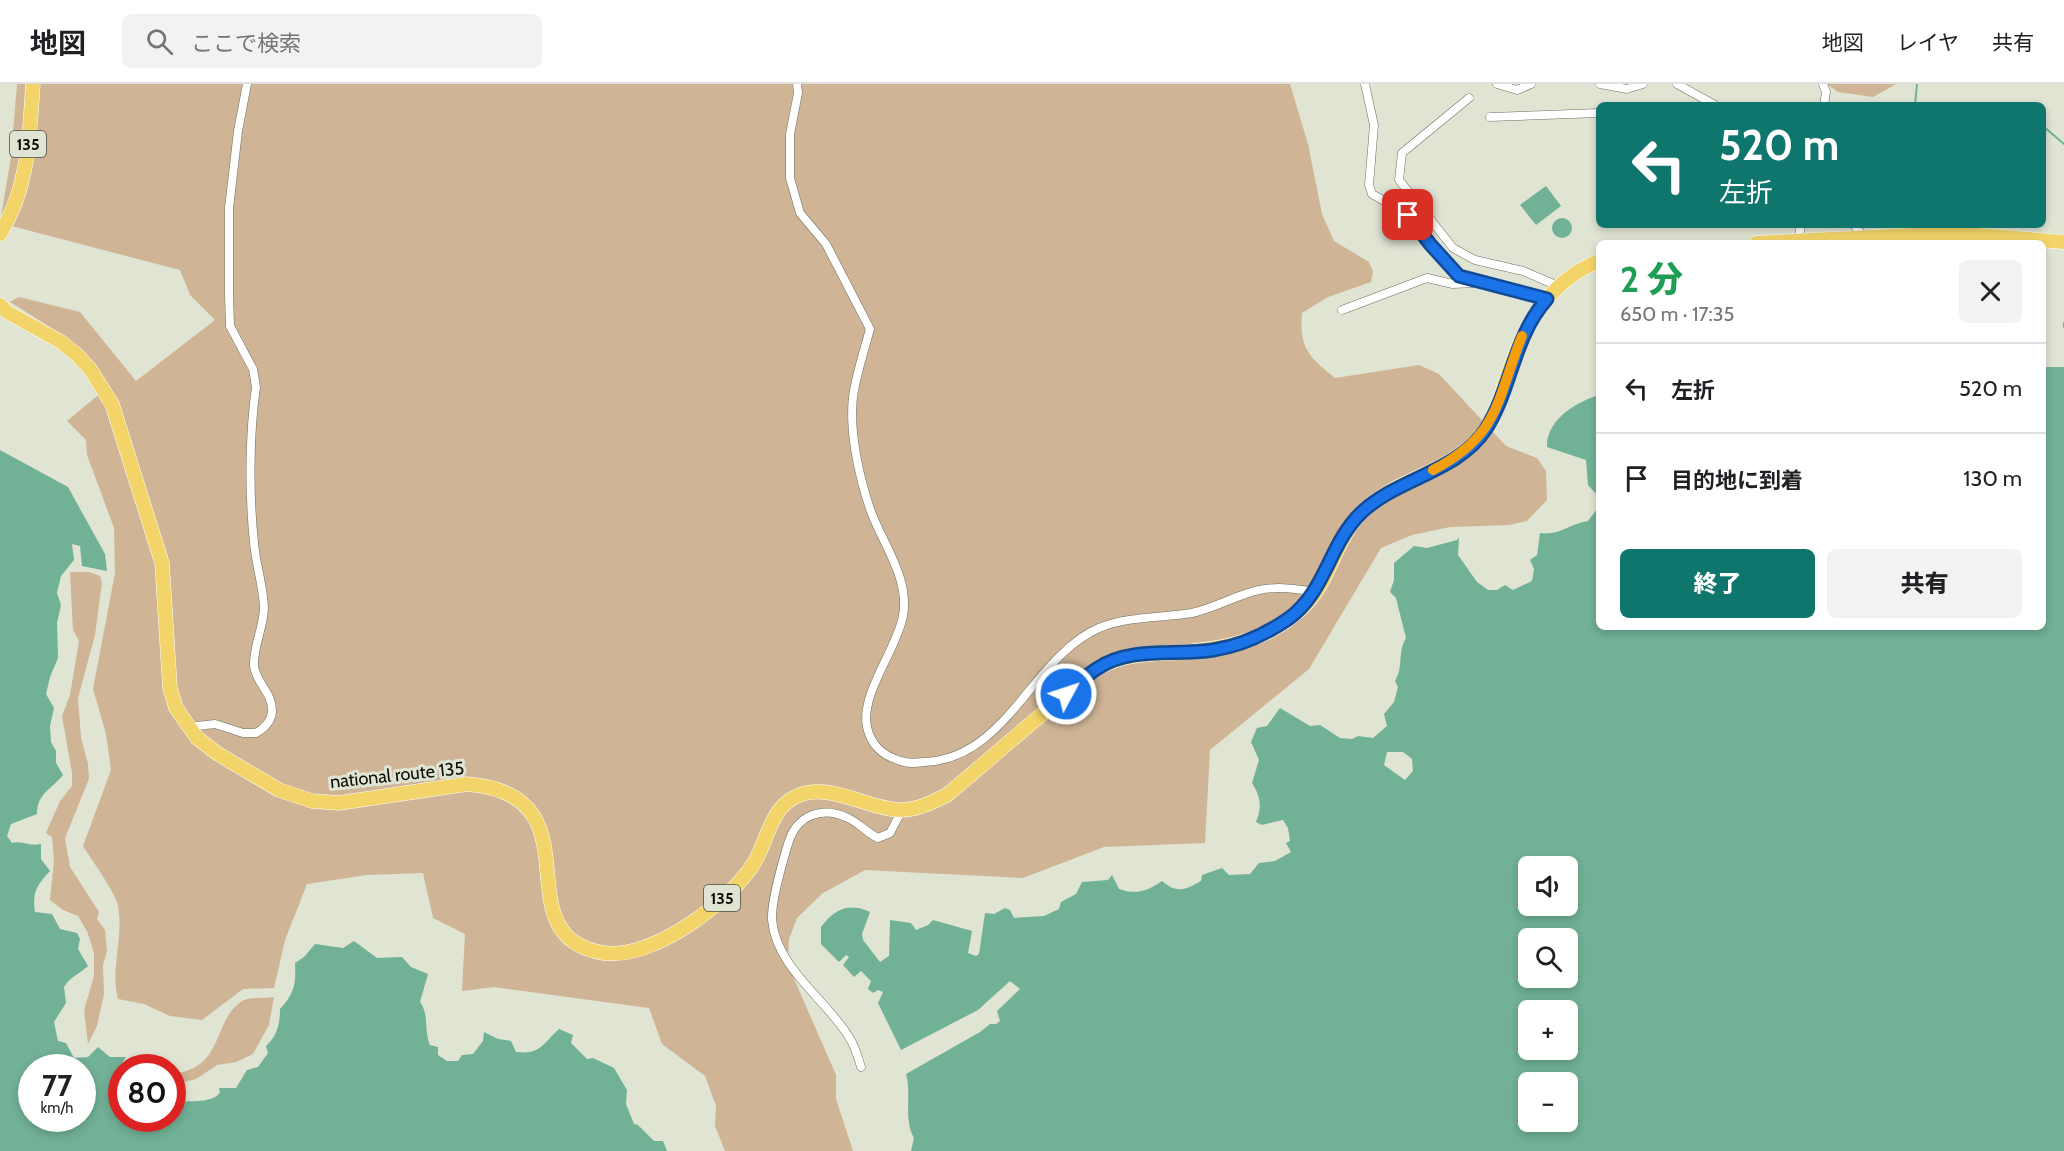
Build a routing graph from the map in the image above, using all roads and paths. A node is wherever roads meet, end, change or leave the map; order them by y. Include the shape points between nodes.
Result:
1 (33, 84) edge
2 (247, 84) edge
3 (797, 84) edge
4 (1365, 84) edge
5 (1497, 84) edge
6 (1532, 84) edge
7 (1600, 84) edge
8 (1643, 84) edge
9 (1677, 84) edge
10 (1823, 84) edge
11 (1469, 98) dead end
12 (1710, 102) edge
13 (1824, 102) edge
14 (1596, 114) edge
15 (1490, 117) dead end
16 (1856, 228) edge
17 (0, 234) edge
18 (1864, 237) junction
19 (1814, 240) edge
20 (2038, 240) edge
21 (2046, 241) edge
22 (2063, 242) edge
23 (1596, 263) edge
24 (1479, 282) junction
25 (1558, 286) junction
26 (1547, 299) junction
27 (0, 305) edge
28 (1342, 310) dead end
29 (1316, 592) junction
30 (187, 727) junction
31 (902, 810) junction
32 (861, 1067) dead end

1 - 17 highway, 135 via 24,182
2 - 30 street via 229,207 230,326 253,369 256,387 252,504 264,611 254,669 271,698 272,713 256,734 215,723
3 - 29 street via 790,134 790,178 801,213 826,244 870,328 853,398 855,442 870,508 900,579 904,601 898,634 867,712 873,743 885,757 906,763 931,762 967,753 1001,723 1075,642 1100,628 1194,612 1259,591 1279,588
4 - 24 street via 1374,125 1370,191 1408,215 1455,273
5 - 6 street via 1517,90
7 - 8 street via 1627,89
9 - 12 street
10 - 13 street
11 - 25 street via 1402,153 1399,180 1453,248 1475,260 1523,271
14 - 15 street
16 - 18 street
18 - 19 highway
18 - 20 highway via 1952,233
21 - 22 highway
23 - 25 highway, national route 135 / 135
24 - 26 street
24 - 28 street via 1453,284 1427,278
25 - 26 highway, national route 135 / 135
26 - 29 highway, national route 135 / 135 via 1527,325 1485,431 1463,453 1395,489 1360,514 1338,546
27 - 30 highway, national route 135 / 135 via 61,342 90,369 112,404 162,563 170,688
29 - 31 highway, national route 135 / 135 via 1290,618 1244,643 1214,650 1131,656 1098,667 946,795 924,806
30 - 31 highway, national route 135 / 135 via 245,771 279,790 312,801 339,803 467,784 509,793 524,802 541,829 549,901 555,920 578,943 612,954 629,954 660,943 721,899 754,862 771,822 792,798 808,792 830,793
31 - 32 street via 890,833 878,838 840,815 824,813 799,822 787,847 772,919 785,955 848,1035

